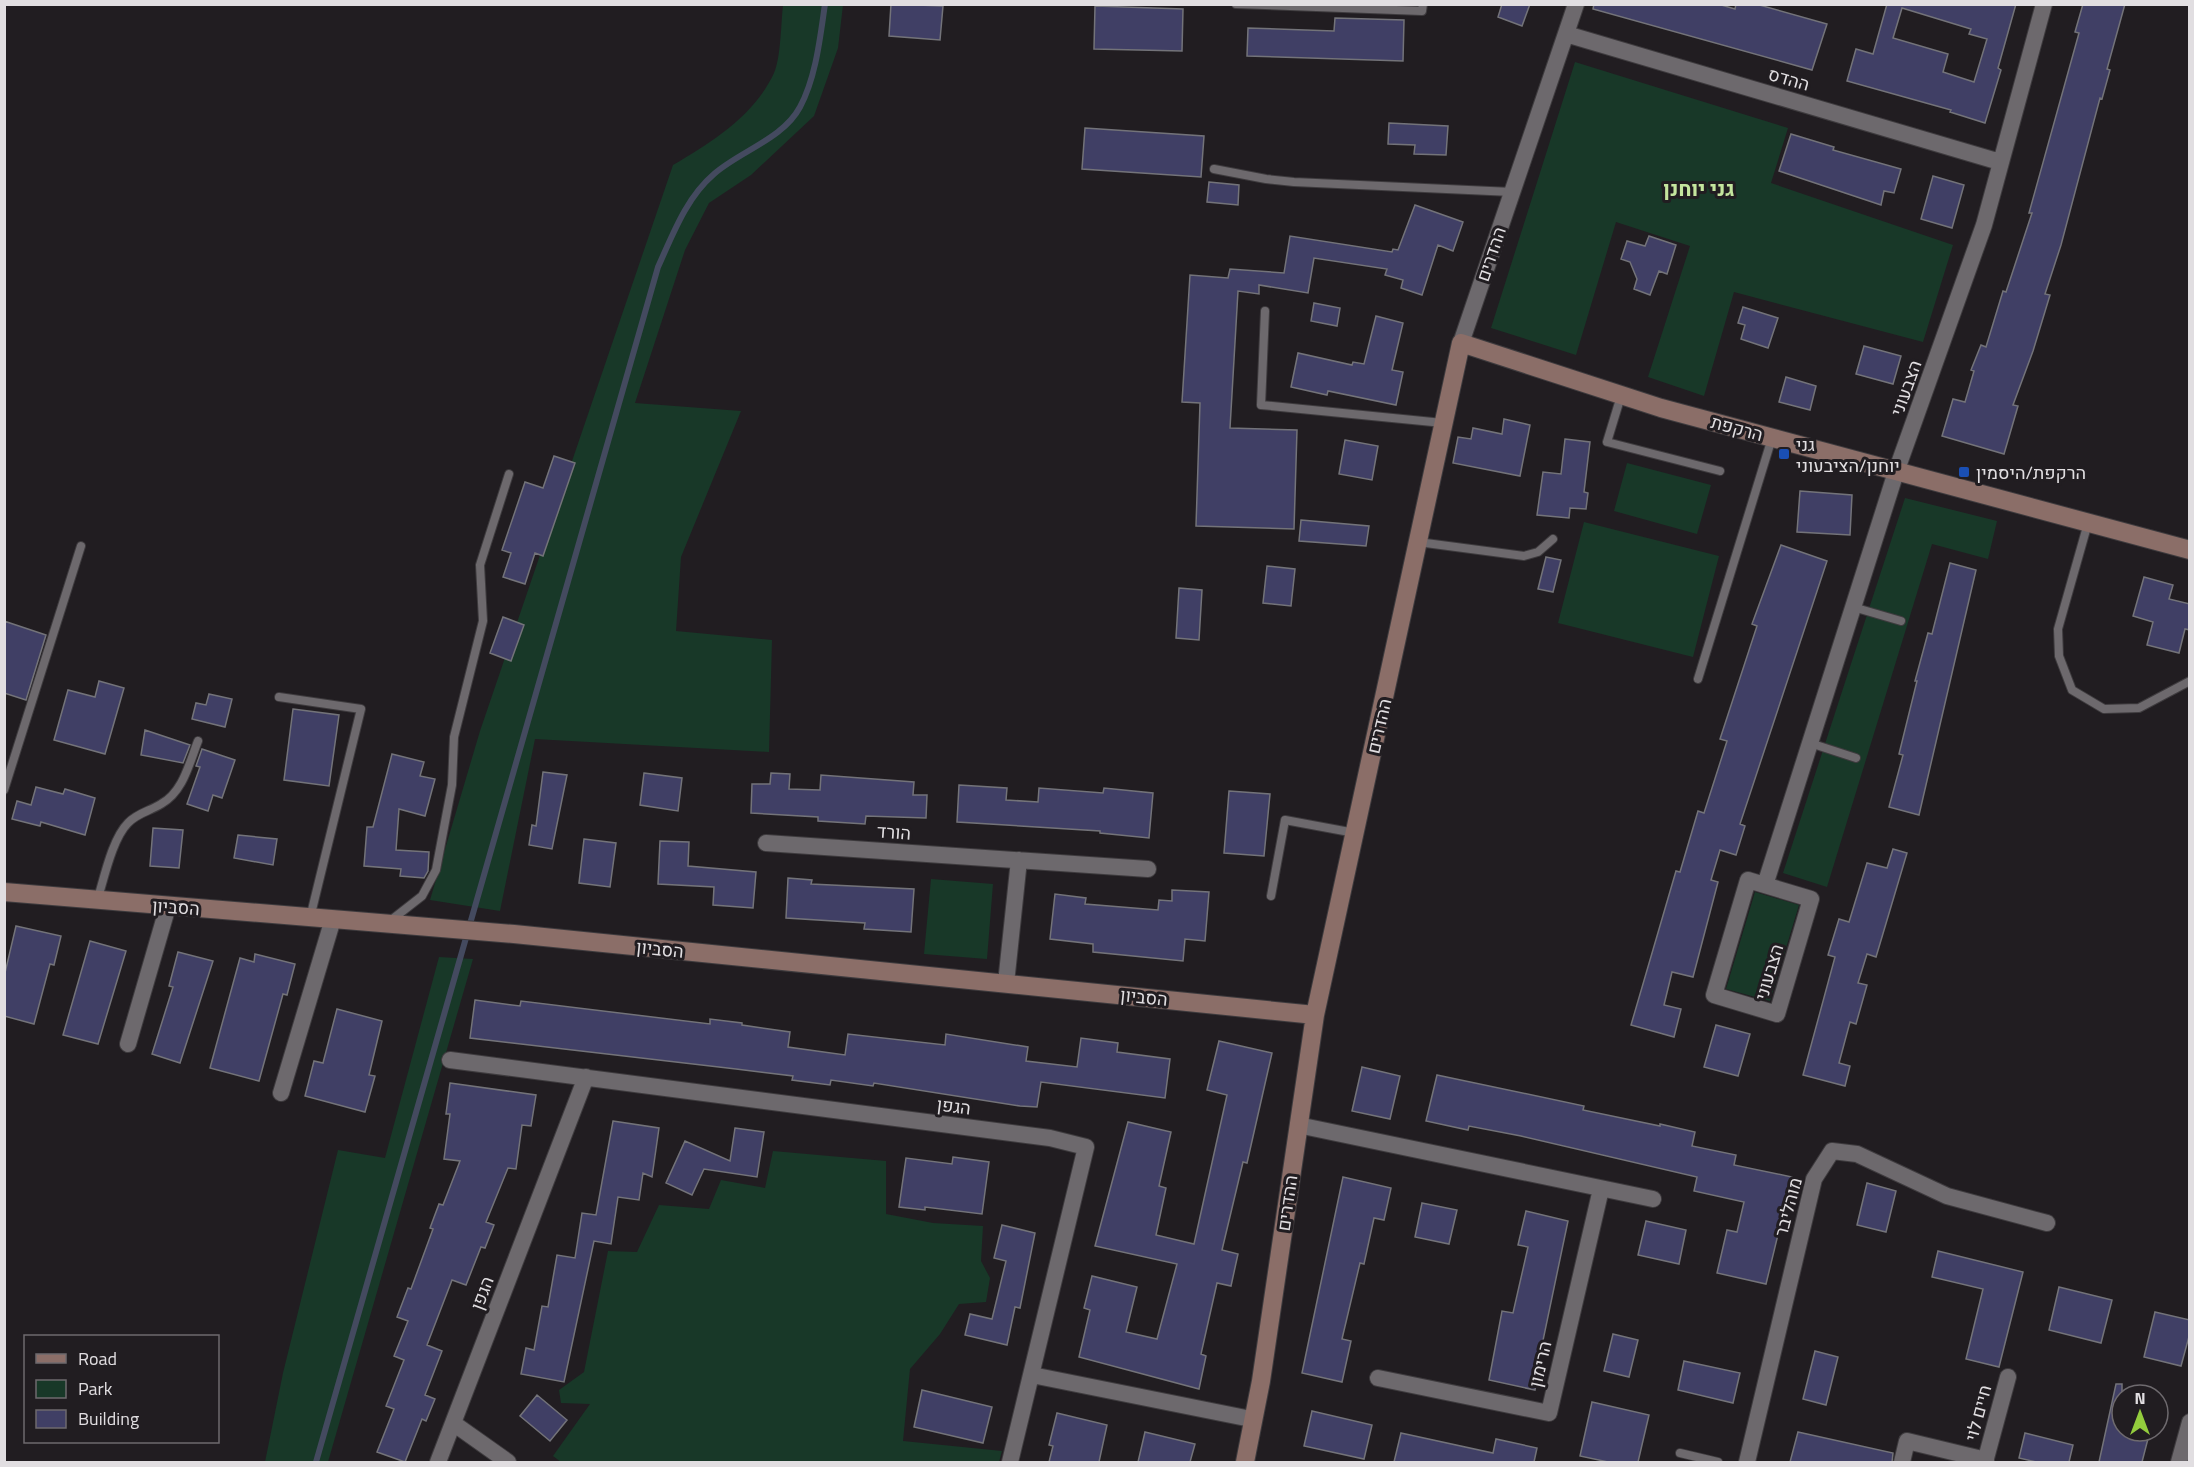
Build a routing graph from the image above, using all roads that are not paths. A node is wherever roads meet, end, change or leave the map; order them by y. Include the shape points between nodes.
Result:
1 (1236, 4) edge
2 (1423, 4) edge
3 (1576, 4) edge
4 (2044, 4) edge
5 (1566, 34) junction
6 (2000, 162) junction
7 (1214, 169) dead end
8 (1512, 192) junction
9 (1265, 310) dead end
10 (1461, 343) junction
11 (1621, 396) junction
12 (1443, 423) junction
13 (1772, 438) junction
14 (1720, 471) dead end
15 (1896, 472) junction
16 (509, 474) dead end
17 (2088, 523) junction
18 (1553, 539) dead end
19 (1418, 542) junction
20 (81, 546) dead end
21 (2190, 550) edge
22 (1853, 607) junction
23 (1901, 621) dead end
24 (1698, 680) dead end
25 (2190, 681) edge
26 (279, 697) dead end
27 (198, 741) dead end
28 (1810, 743) junction
29 (1856, 758) dead end
30 (4, 790) edge
31 (1354, 833) junction
32 (766, 843) dead end
33 (1019, 860) junction
34 (1148, 869) dead end
35 (1765, 885) junction
36 (4, 891) edge
37 (1271, 896) dead end
38 (98, 901) junction
39 (168, 906) junction
40 (310, 918) junction
41 (333, 919) junction
42 (387, 923) junction
43 (1006, 983) junction
44 (1315, 1015) junction
45 (128, 1044) dead end
46 (450, 1060) dead end
47 (586, 1077) junction
48 (281, 1093) dead end
49 (1298, 1125) junction
50 (1601, 1189) junction
51 (1653, 1199) dead end
52 (2047, 1223) dead end
53 (1032, 1375) junction
54 (2007, 1377) dead end
55 (1378, 1378) dead end
56 (1251, 1419) junction
57 (453, 1423) junction
58 (2189, 1428) edge
59 (1680, 1454) dead end
60 (1985, 1461) edge
61 (438, 1462) edge
62 (508, 1462) edge
63 (1010, 1462) edge
64 (1245, 1462) edge
65 (1718, 1462) edge
66 (1747, 1462) edge
67 (1902, 1462) edge
68 (2179, 1462) edge

1 - 2 lane via 1422,11
3 - 5 street, ההדרים
4 - 6 street, הצבעוני
5 - 6 street, ההדס
5 - 8 street, ההדרים
6 - 15 street, הצבעוני via 1973,259
7 - 8 lane via 1294,182
8 - 10 street, ההדרים
9 - 12 lane via 1261,405
10 - 11 main road, הרקפת
10 - 12 main road, ההדרים
11 - 13 main road, הרקפת
11 - 14 lane via 1607,442
12 - 19 main road, ההדרים
13 - 15 main road, הרקפת
13 - 24 lane
15 - 17 main road, הרקפת
15 - 22 street, הצבעוני
16 - 42 lane via 480,565 483,621 454,737 452,785 436,870 422,896
17 - 21 main road, הרקפת
17 - 25 lane via 2058,629 2059,656 2072,690 2104,709 2139,708
18 - 19 lane via 1538,552 1524,556
19 - 31 main road, ההדרים
20 - 30 lane
22 - 23 lane
22 - 28 street, הצבעוני
26 - 40 lane via 361,709
27 - 38 lane via 181,786 162,804 127,824 110,856
28 - 29 lane
28 - 35 street, הצבעוני
31 - 37 lane via 1285,820
31 - 44 main road, ההדרים
32 - 33 street, הורד
33 - 34 street, הורד
33 - 43 street
35 - 35 street, הצבעוני via 1748,880 1714,995 1777,1014 1811,898
36 - 38 main road, הסביון
38 - 39 main road, הסביון
39 - 40 main road, הסביון
39 - 45 street
40 - 41 main road, הסביון
41 - 42 main road, הסביון
41 - 48 street
42 - 43 main road, הסביון
43 - 44 main road, הסביון
44 - 49 main road, ההדרים
46 - 47 street, הגפן
47 - 53 street, הגפן via 1050,1138 1086,1147
47 - 57 street, הגפן
49 - 50 street
49 - 56 main road, ההדרים
50 - 51 street
50 - 55 street, הרימון via 1549,1413
52 - 66 street, מוהליבר via 1947,1196 1857,1154 1832,1151 1814,1179
53 - 56 street
53 - 63 street, הגפן
54 - 60 street, חיים לוי
56 - 64 main road, ההדרים
57 - 61 street, הגפן
57 - 62 street
58 - 68 street
59 - 65 lane
60 - 67 street, חיים לוי via 1907,1441

